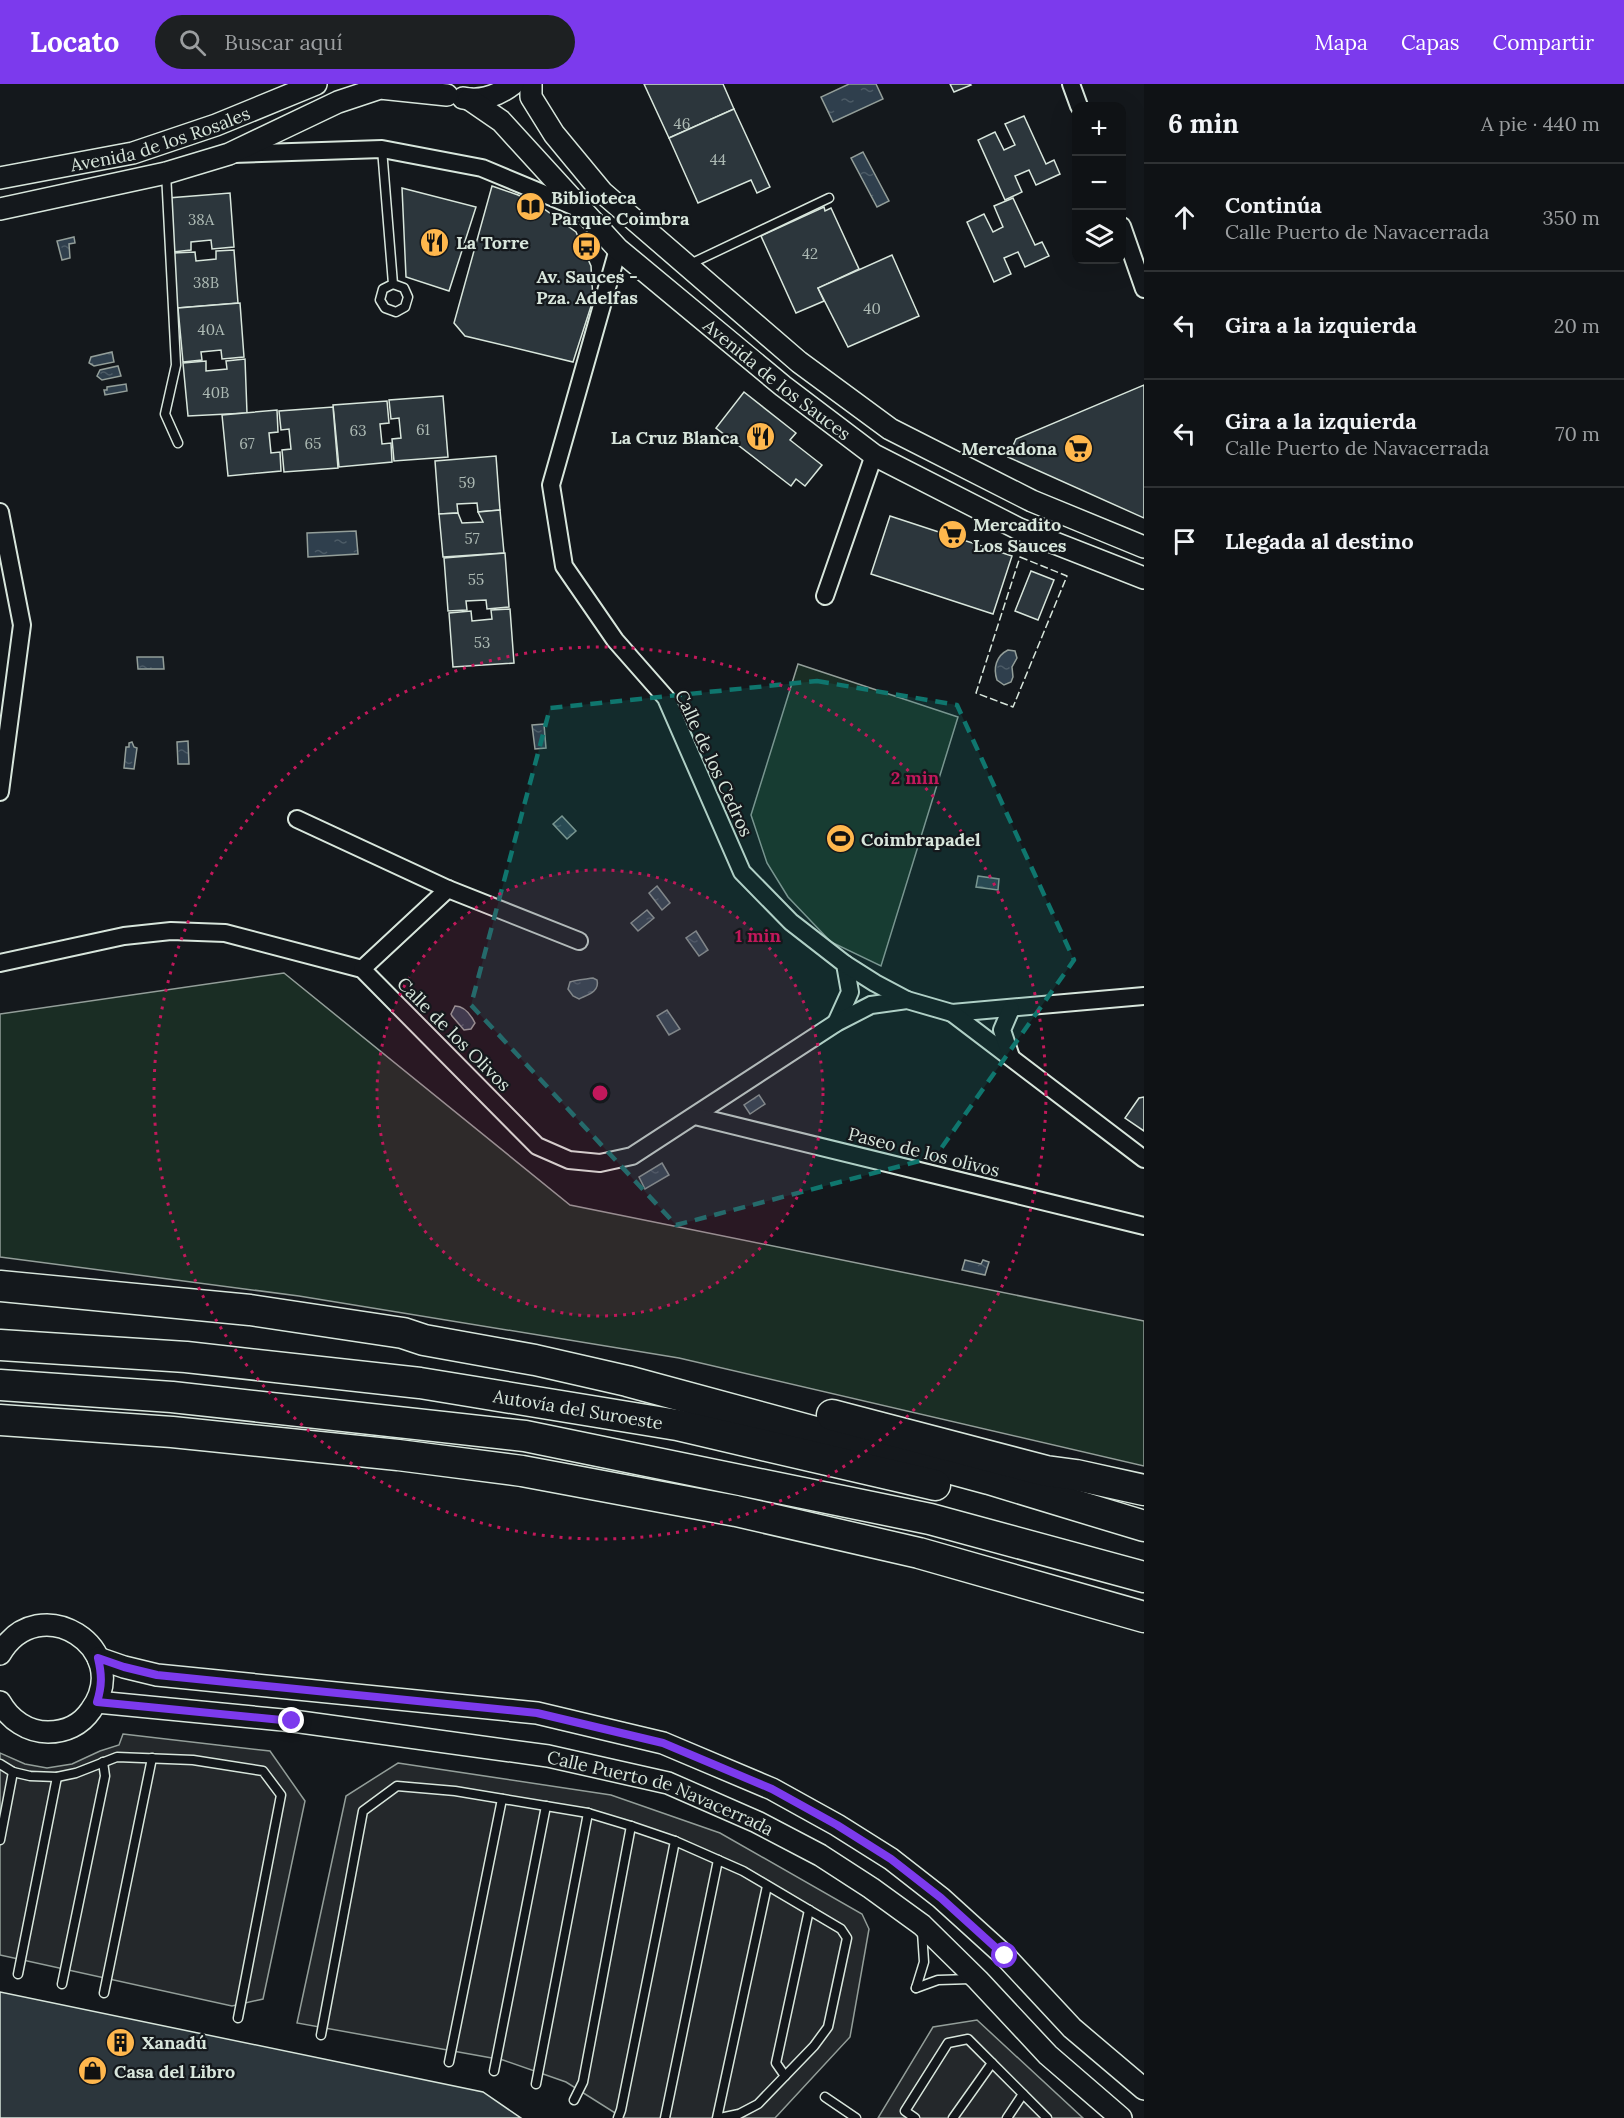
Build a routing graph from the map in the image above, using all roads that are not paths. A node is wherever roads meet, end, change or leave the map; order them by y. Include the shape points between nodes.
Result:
1 (316, 84) edge
2 (513, 84) edge
3 (531, 84) edge
4 (1071, 84) edge
5 (439, 89) edge
6 (469, 99) junction
7 (1078, 102) edge
8 (382, 149) junction
9 (229, 154) junction
10 (166, 173) junction
11 (0, 178) edge
12 (829, 198) dead end
13 (0, 209) edge
14 (582, 210) junction
15 (1126, 237) edge
16 (618, 249) junction
17 (687, 265) junction
18 (393, 284) dead end
19 (1144, 289) edge
20 (178, 443) dead end
21 (874, 455) junction
22 (0, 512) edge
23 (1144, 547) edge
24 (1144, 578) edge
25 (825, 596) dead end
26 (0, 792) edge
27 (297, 819) dead end
28 (448, 889) junction
29 (579, 941) dead end
30 (0, 963) edge
31 (845, 964) junction
32 (362, 969) junction
33 (1144, 996) edge
34 (907, 1000) junction
35 (1011, 1009) junction
36 (952, 1013) junction
37 (836, 1023) junction
38 (1011, 1057) junction
39 (695, 1116) junction
40 (1144, 1159) edge
41 (1144, 1226) edge
42 (0, 1286) edge
43 (404, 1333) junction
44 (0, 1345) edge
45 (0, 1385) edge
46 (0, 1420) edge
47 (1046, 1471) junction
48 (1144, 1490) edge
49 (1144, 1505) edge
50 (1144, 1526) edge
51 (1144, 1541) edge
52 (1144, 1577) edge
53 (1143, 1617) edge
54 (0, 1652) edge
55 (98, 1658) junction
56 (97, 1702) junction
57 (0, 1704) edge
58 (152, 1758) junction
59 (103, 1762) junction
60 (0, 1764) edge
61 (13, 1772) junction
62 (57, 1777) junction
63 (502, 1799) junction
64 (546, 1806) junction
65 (588, 1813) junction
66 (631, 1826) junction
67 (0, 1840) edge
68 (675, 1840) junction
69 (718, 1860) junction
70 (767, 1886) junction
71 (809, 1910) junction
72 (922, 1925) junction
73 (18, 1974) dead end
74 (978, 1980) junction
75 (62, 1984) dead end
76 (104, 1994) dead end
77 (238, 2018) dead end
78 (321, 2035) dead end
79 (449, 2062) dead end
80 (992, 2063) junction
81 (494, 2071) dead end
82 (785, 2076) junction
83 (536, 2084) dead end
84 (1144, 2089) edge
85 (1023, 2094) junction
86 (825, 2097) dead end
87 (574, 2100) dead end
88 (1120, 2117) edge
89 (618, 2118) edge
90 (665, 2118) edge
91 (719, 2118) edge
92 (856, 2118) edge
93 (915, 2118) edge
94 (953, 2118) edge
95 (1007, 2118) edge
96 (1047, 2118) edge

1 - 11 street, Avenida de los Rosales via 216,125 133,153
2 - 6 street via 486,98
3 - 17 street, Avenida de los Sauces via 531,97 554,134 602,192
4 - 7 street
5 - 6 street, Avenida de los Rosales
5 - 9 street, Avenida de los Rosales via 380,88 338,102
6 - 14 street, Avenida de los Sauces via 501,121
8 - 9 street, Avenida de los Rosales
8 - 14 street, Avenida de los Rosales via 482,168
8 - 18 lane
9 - 10 street, Avenida de los Rosales
10 - 13 street, Avenida de los Rosales
10 - 20 lane via 176,365 165,414
12 - 17 lane
14 - 16 street, Avenida de los Sauces
15 - 19 street
16 - 21 street, Avenida de los Sauces via 783,386
16 - 31 street, Calle de los Cedros via 551,485 564,566 615,640 666,698 742,872 791,922
17 - 23 street, Avenida de los Sauces via 799,362 890,429 1032,501
21 - 24 street, Avenida de los Sauces via 1020,529
21 - 25 street
22 - 26 street via 22,625
27 - 28 street
28 - 29 street
28 - 32 street
30 - 32 street via 123,936 171,931 225,933
31 - 34 street, Calle de los Cedros
31 - 37 street via 850,992
32 - 39 street, Calle de los Olivos via 537,1146 569,1160 600,1163 632,1156
33 - 35 street
34 - 36 street
34 - 37 street, Calle de los Olivos via 872,1005
35 - 36 street
35 - 38 street via 1002,1030
36 - 38 street
37 - 39 street, Calle de los Olivos
38 - 40 street
39 - 41 street, Paseo de los olivos
42 - 43 highway via 239,1309
43 - 47 highway via 425,1332 666,1373
43 - 50 highway via 627,1381 989,1479
44 - 51 highway, Autovía del Suroeste via 186,1357 420,1383 677,1425 942,1486
45 - 52 highway, Autovía del Suroeste via 172,1397 525,1436 930,1519
46 - 53 highway via 172,1432 522,1471 736,1511 920,1553
47 - 48 highway
47 - 49 highway via 1074,1484
54 - 55 street via 26,1629 60,1626 76,1632
55 - 56 street via 102,1673
55 - 84 street, Calle Puerto de Navacerrada via 157,1675 537,1713 663,1743 772,1789 891,1859 1005,1956 1072,2028
56 - 57 street via 74,1726 58,1732 25,1727
56 - 72 street, Calle Puerto de Navacerrada via 292,1721 537,1755 668,1783 757,1822 820,1856
58 - 59 lane via 117,1756
58 - 76 lane
58 - 77 lane via 263,1771 281,1795
59 - 62 lane
59 - 75 lane via 105,1776
60 - 61 lane
61 - 62 lane
61 - 67 lane
62 - 73 lane
63 - 64 lane
63 - 78 lane via 397,1786 363,1811
63 - 79 lane
64 - 65 lane
64 - 81 lane
65 - 66 lane
65 - 83 lane
66 - 68 lane
66 - 87 lane via 583,2082
68 - 69 lane
68 - 89 lane
69 - 70 lane
69 - 90 lane
70 - 71 lane
70 - 91 lane
71 - 82 lane via 776,2063
71 - 82 lane via 841,1929 847,1938 828,2027
72 - 74 street, Calle Puerto de Navacerrada
72 - 74 lane via 924,1962 916,1988 938,1980
74 - 88 street, Calle Puerto de Navacerrada via 1048,2055
80 - 85 lane
80 - 93 lane via 968,2039 948,2043 905,2111
80 - 94 lane
82 - 91 lane via 758,2104
85 - 95 lane
85 - 96 lane
86 - 92 lane

